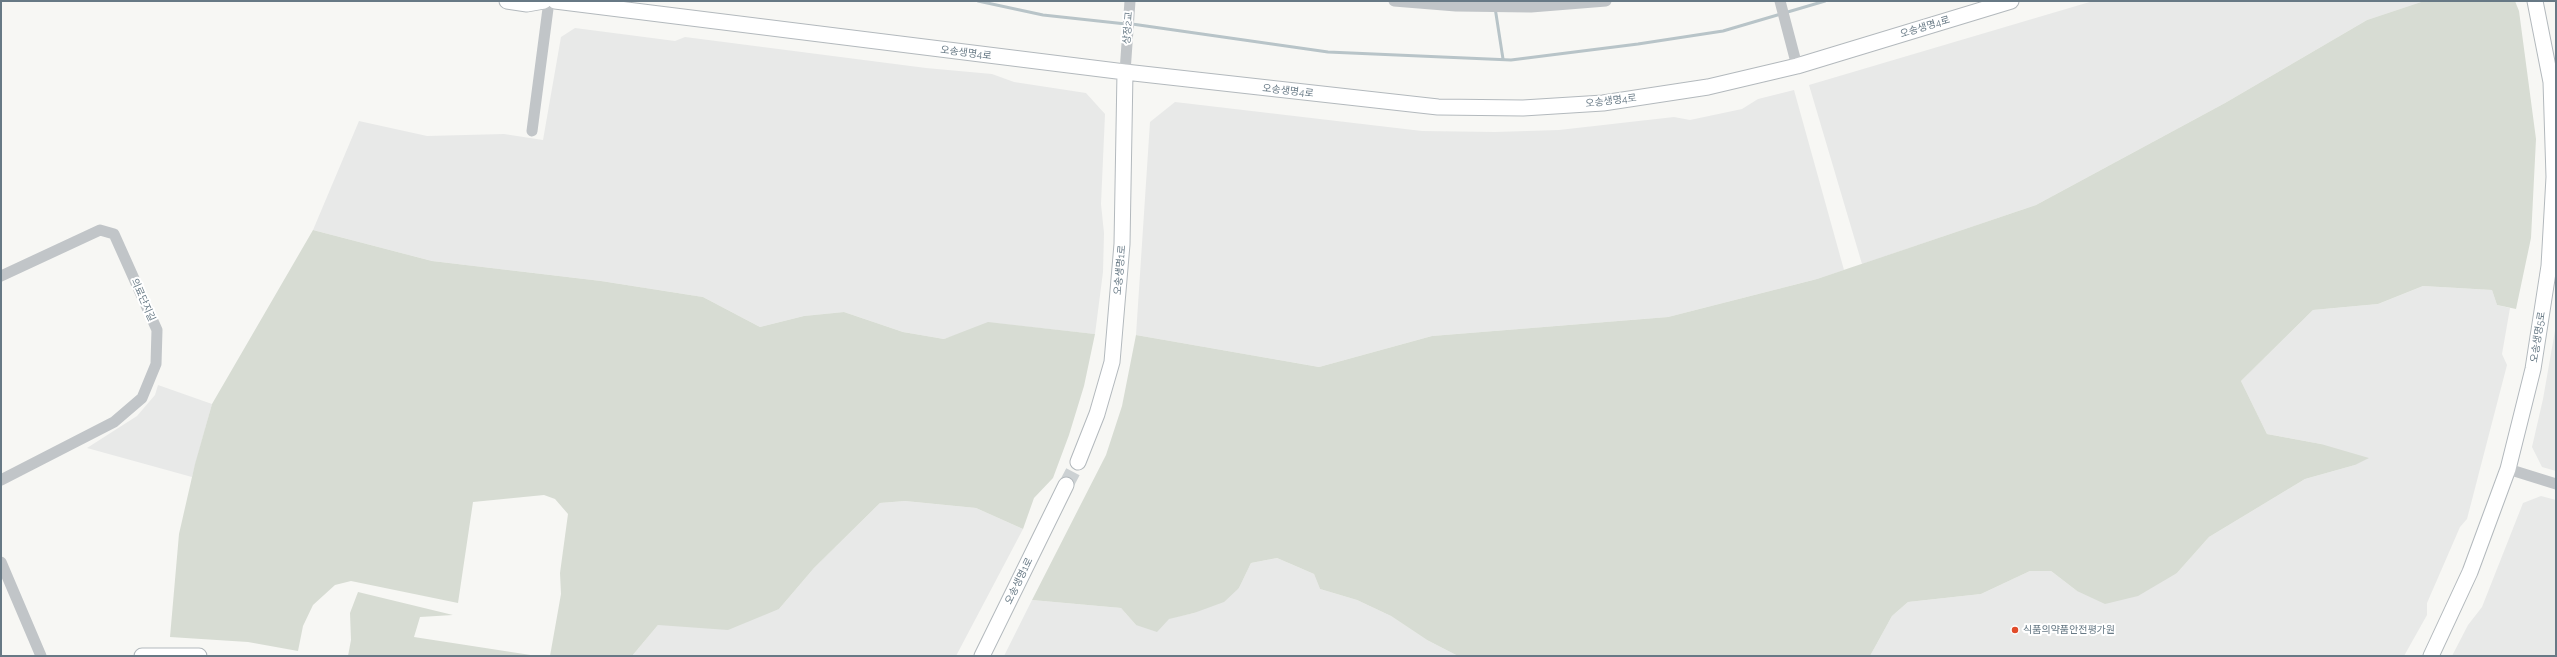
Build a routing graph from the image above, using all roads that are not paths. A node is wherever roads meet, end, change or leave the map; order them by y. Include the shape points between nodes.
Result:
1 (507, 1) edge
2 (544, 1) edge
3 (549, 1) edge
4 (555, 1) edge
5 (1130, 1) edge
6 (1394, 1) edge
7 (1606, 1) edge
8 (1780, 1) edge
9 (2011, 1) edge
10 (2535, 1) edge
11 (1796, 60) junction
12 (1125, 72) junction
13 (532, 131) dead end
14 (1, 276) edge
15 (1078, 462) tunnel mouth
16 (2508, 469) junction
17 (1, 480) edge
18 (2556, 484) edge
19 (1066, 485) tunnel mouth
20 (1, 562) edge
21 (41, 656) edge
22 (142, 656) edge
23 (199, 656) edge
24 (982, 656) edge
25 (2431, 656) edge

1 - 2 street via 527,4
3 - 13 street
4 - 12 street, 오송생명4로
5 - 12 street, 상정2교
6 - 7 street via 1511,7
8 - 11 street
9 - 11 street, 오송생명4로
10 - 16 street, 오송생명5로 via 2551,82 2554,177 2549,266 2533,369
11 - 12 street, 오송생명4로 via 1701,88 1603,103 1523,108 1438,108
12 - 15 street, 오송생명1로 via 1122,244 1112,362 1097,414
14 - 17 street, 의료단지길 via 100,230 114,234 157,330 156,364 142,398 114,422
16 - 18 street
16 - 25 street, 오송생명5로 via 2470,572
19 - 24 street, 오송생명1로
20 - 21 street
22 - 23 street

